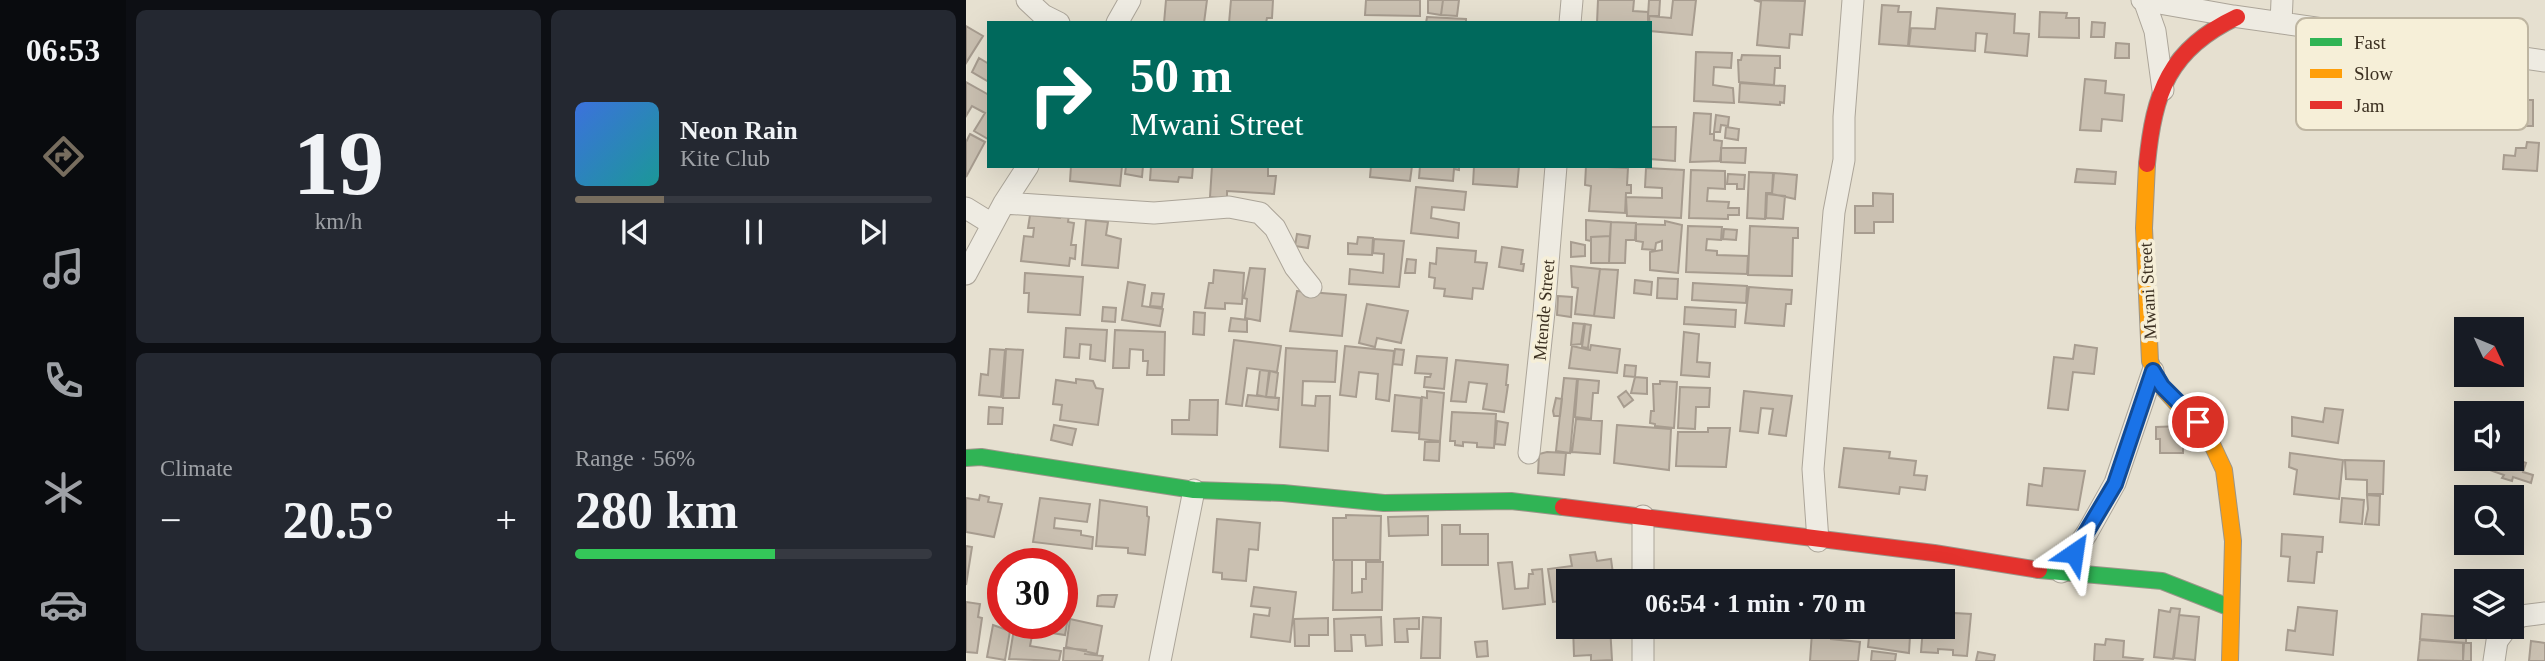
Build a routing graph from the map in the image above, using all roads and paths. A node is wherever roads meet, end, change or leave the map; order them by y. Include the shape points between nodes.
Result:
1 (1027, 0) edge
2 (1130, 0) edge
3 (1572, 0) edge
4 (1853, 0) edge
5 (2143, 0) edge
6 (2283, 0) edge
7 (2237, 17) junction
8 (1055, 21) edge
9 (1118, 21) edge
10 (1570, 21) edge
11 (2281, 23) junction
12 (2296, 25) edge
13 (2163, 92) junction
14 (1027, 168) edge
15 (1556, 168) edge
16 (1004, 203) junction
17 (966, 208) edge
18 (992, 224) junction
19 (966, 274) edge
20 (1311, 287) dead end
21 (2153, 371) junction
22 (1529, 453) dead end
23 (966, 458) edge
24 (1194, 490) junction
25 (1643, 516) junction
26 (1818, 541) junction
27 (1643, 569) edge
28 (2061, 572) junction
29 (2231, 608) junction
30 (2545, 613) edge
31 (2524, 616) edge
32 (1643, 639) edge
33 (2498, 639) edge
34 (1160, 661) edge
35 (1643, 661) edge
36 (2230, 661) edge
37 (2494, 661) edge

1 - 8 street
2 - 9 street
3 - 10 street
4 - 26 street via 1844,160 1834,212 1813,469
5 - 7 street
5 - 13 street via 2155,32
6 - 11 street
7 - 11 street
7 - 13 street, Mwani Street via 2207,31 2189,49 2173,66
11 - 12 street
13 - 21 street, Mwani Street via 2146,183 2146,285
14 - 16 street
15 - 22 street, Mtende Street
16 - 18 street
16 - 20 street via 1154,213 1228,207 1260,213 1275,228
17 - 18 street
18 - 19 street
21 - 28 street via 2115,484
21 - 29 street via 2198,422 2224,471 2232,548
23 - 24 street
24 - 25 street via 1384,503 1511,502
24 - 34 street
25 - 26 street
25 - 27 street
26 - 28 street
28 - 29 street via 2162,581
29 - 36 street
30 - 31 street
32 - 35 street
33 - 37 street

